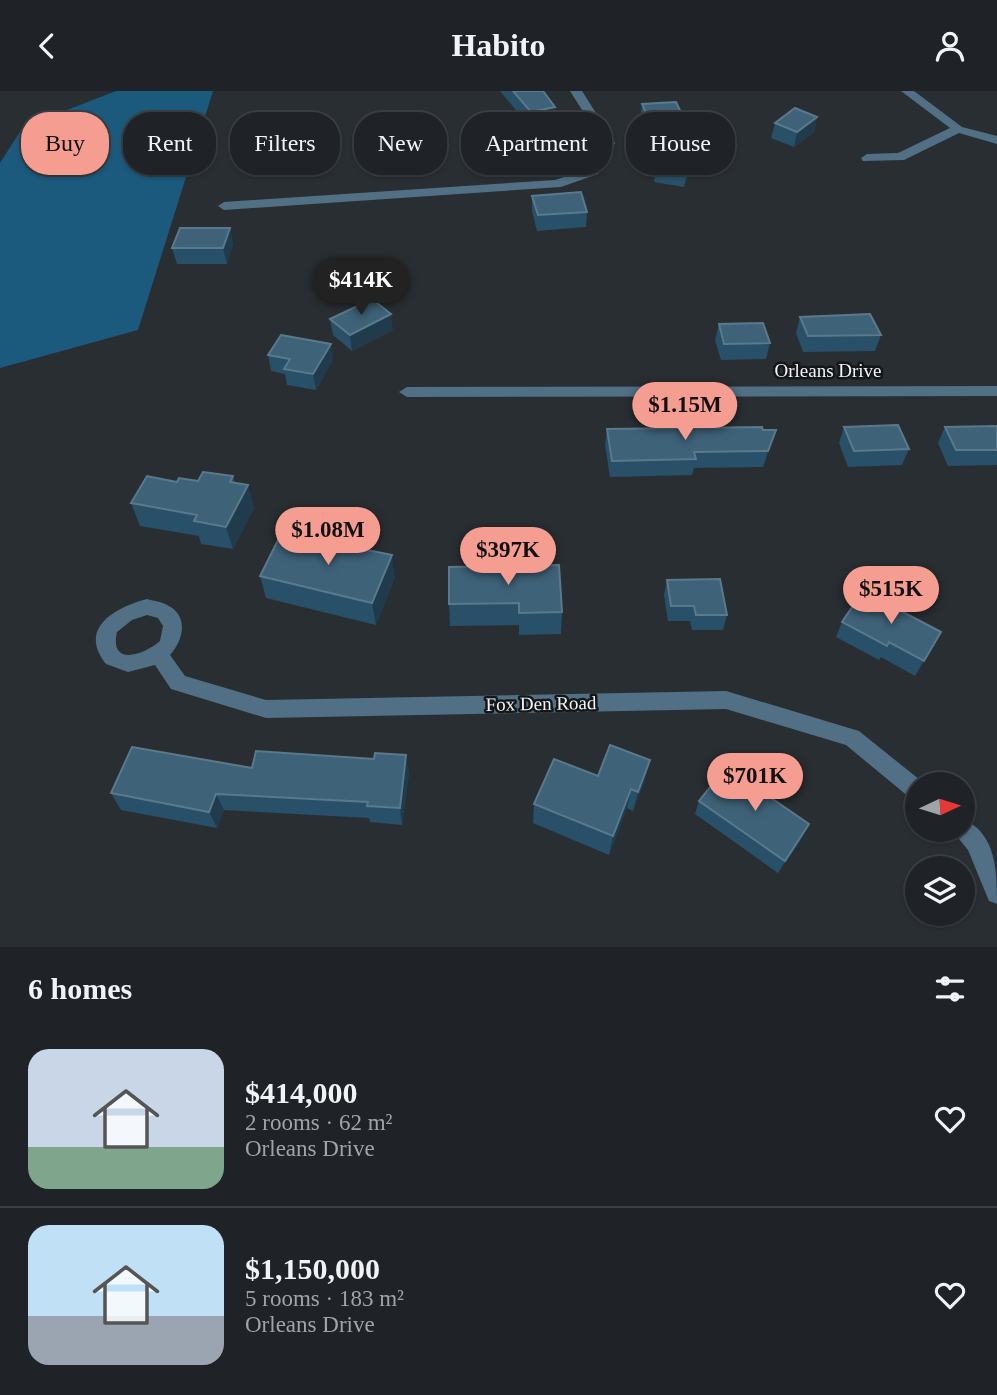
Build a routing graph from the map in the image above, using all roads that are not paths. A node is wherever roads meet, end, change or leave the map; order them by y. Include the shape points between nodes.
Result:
1 (576, 91) edge
2 (907, 91) edge
3 (958, 129) junction
4 (997, 140) edge
5 (867, 158) dead end
6 (224, 206) dead end
7 (997, 391) edge
8 (407, 392) dead end
9 (159, 654) dead end
10 (905, 780) edge
11 (975, 842) edge
12 (997, 893) edge

1 - 6 street via 609,143 594,171 557,184
2 - 3 street
3 - 4 street
3 - 5 street via 900,157
7 - 8 street, Orleans Drive
9 - 10 street, Fox Den Road via 178,683 266,709 726,700 852,737
11 - 12 street

